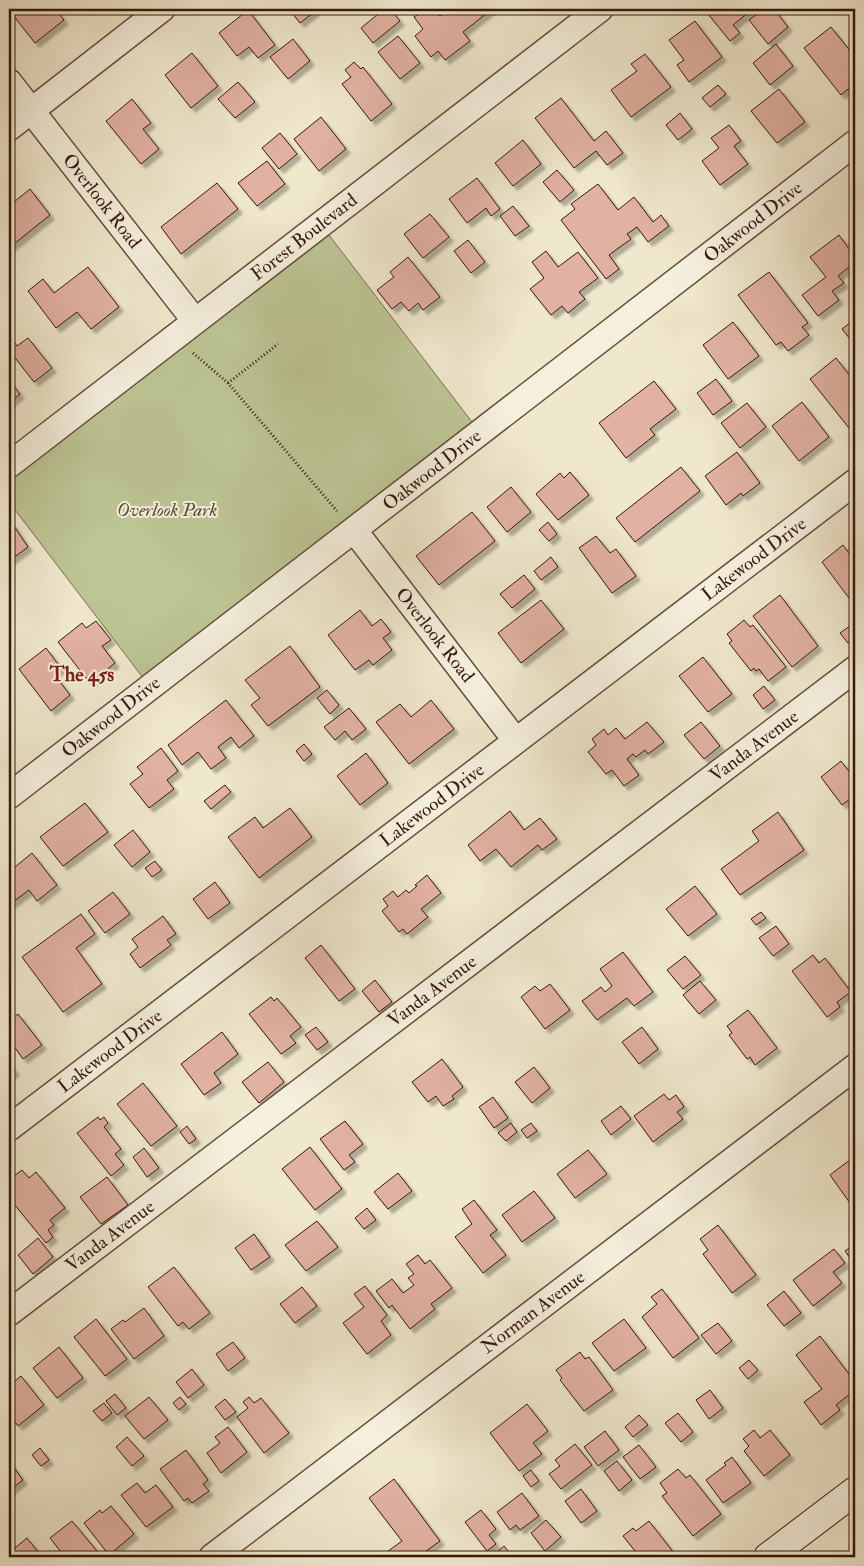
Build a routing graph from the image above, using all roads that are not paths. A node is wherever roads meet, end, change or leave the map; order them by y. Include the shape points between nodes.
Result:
1 (162, 9) edge
2 (600, 9) edge
3 (9, 82) edge
4 (31, 111) junction
5 (9, 128) edge
6 (855, 143) edge
7 (195, 321) junction
8 (9, 465) edge
9 (855, 482) edge
10 (354, 530) junction
11 (855, 669) edge
12 (516, 740) junction
13 (9, 796) edge
14 (855, 1067) edge
15 (9, 1128) edge
16 (9, 1313) edge
17 (855, 1491) edge
18 (212, 1557) edge
19 (768, 1557) edge

1 - 4 street
2 - 7 street, Forest Boulevard
3 - 4 street, Overlook Road
4 - 5 street
4 - 7 street, Overlook Road
6 - 10 street, Oakwood Drive
7 - 8 street, Forest Boulevard
9 - 12 street, Lakewood Drive
10 - 12 street, Overlook Road
10 - 13 street, Oakwood Drive
11 - 16 street, Vanda Avenue
12 - 15 street, Lakewood Drive
14 - 18 street, Norman Avenue
17 - 19 street

